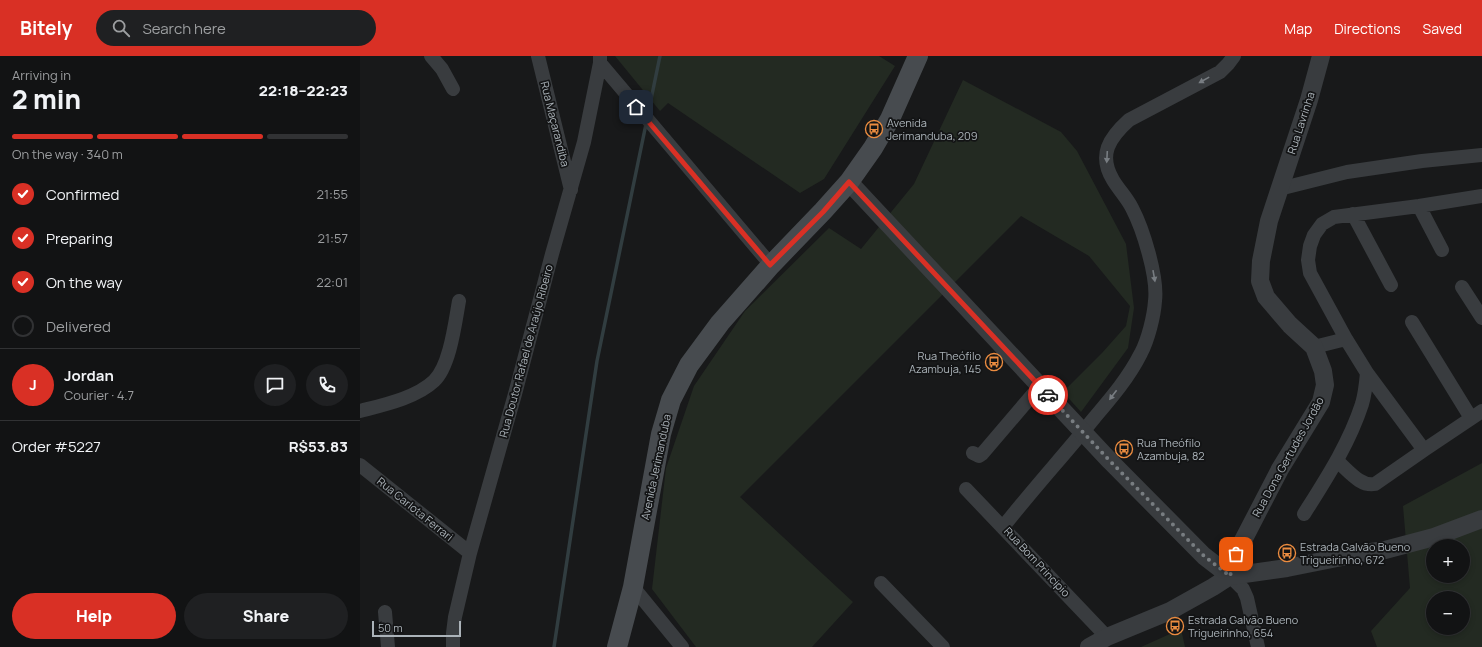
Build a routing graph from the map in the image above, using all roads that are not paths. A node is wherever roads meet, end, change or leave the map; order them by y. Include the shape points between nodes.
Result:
1 (431, 56) edge
2 (538, 56) edge
3 (918, 56) edge
4 (1234, 56) edge
5 (1320, 56) edge
6 (600, 60) edge
7 (453, 89) dead end
8 (1482, 155) edge
9 (849, 182) junction
10 (1279, 189) junction
11 (571, 191) junction
12 (1482, 196) edge
13 (1419, 206) junction
14 (1353, 214) junction
15 (1442, 250) dead end
16 (770, 265) junction
17 (1391, 285) dead end
18 (1462, 287) dead end
19 (459, 302) dead end
20 (1482, 318) edge
21 (1412, 322) dead end
22 (1346, 339) junction
23 (1314, 346) junction
24 (1367, 373) junction
25 (1040, 386) junction
26 (360, 411) edge
27 (1477, 415) edge
28 (1083, 432) junction
29 (1424, 450) junction
30 (973, 453) dead end
31 (1337, 460) junction
32 (360, 465) edge
33 (966, 489) dead end
34 (1304, 514) dead end
35 (1482, 519) edge
36 (1004, 526) junction
37 (470, 553) junction
38 (1230, 576) junction
39 (881, 583) dead end
40 (633, 587) junction
41 (385, 612) dead end
42 (1107, 637) junction
43 (388, 647) edge
44 (452, 647) edge
45 (617, 647) edge
46 (682, 647) edge
47 (943, 647) edge
48 (1088, 647) edge
49 (1258, 647) edge

1 - 7 street
2 - 11 street, Rua Maçarandiba
3 - 9 main road, Avenida Jerimanduba via 890,119
4 -> 28 street via 1220,72 1129,120 1118,130 1109,144 1107,167 1132,207 1148,250 1155,279 1156,300 1141,352 1127,377
5 - 10 street, Rua Lavrinha via 1309,100
6 - 11 street, Rua Doutor Rafael de Araújo Ribeiro via 584,142
6 - 16 street
8 - 10 street via 1347,172
9 - 16 main road, Avenida Jerimanduba
9 - 25 street
10 - 23 street, Rua Dona Gertudes Jordão via 1260,261 1260,281 1266,297 1290,325
11 - 37 street, Rua Doutor Rafael de Araújo Ribeiro
12 - 13 street
13 - 14 street
13 - 15 street
14 - 17 street
14 - 22 street via 1334,217 1322,224 1314,235 1308,260 1310,273
16 - 40 main road, Avenida Jerimanduba via 720,323 689,365 671,400 661,434
18 - 20 street
19 - 26 street via 448,354 434,380 420,390 390,403
21 - 27 street
22 - 23 street
22 - 24 street
23 - 38 street, Rua Dona Gertudes Jordão via 1325,385 1321,402 1280,469 1236,554
24 - 29 street
24 - 31 street via 1363,403
25 - 28 street
25 - 30 street via 982,454 979,456
27 - 29 street
28 - 36 street
28 - 38 street via 1204,556
29 - 31 street via 1369,486 1363,484
31 - 34 street
32 - 37 street, Rua Carlota Ferrari
33 - 36 street, Rua Bom Principio
35 - 38 street via 1434,537 1385,550
36 - 42 street, Rua Bom Principio
37 - 44 street, Rua Doutor Rafael de Araújo Ribeiro via 455,617
38 - 42 street via 1170,611
38 - 49 street via 1243,589 1247,598
39 - 47 street
40 - 45 main road, Avenida Jerimanduba
40 - 46 street
41 - 43 street
42 - 48 street

